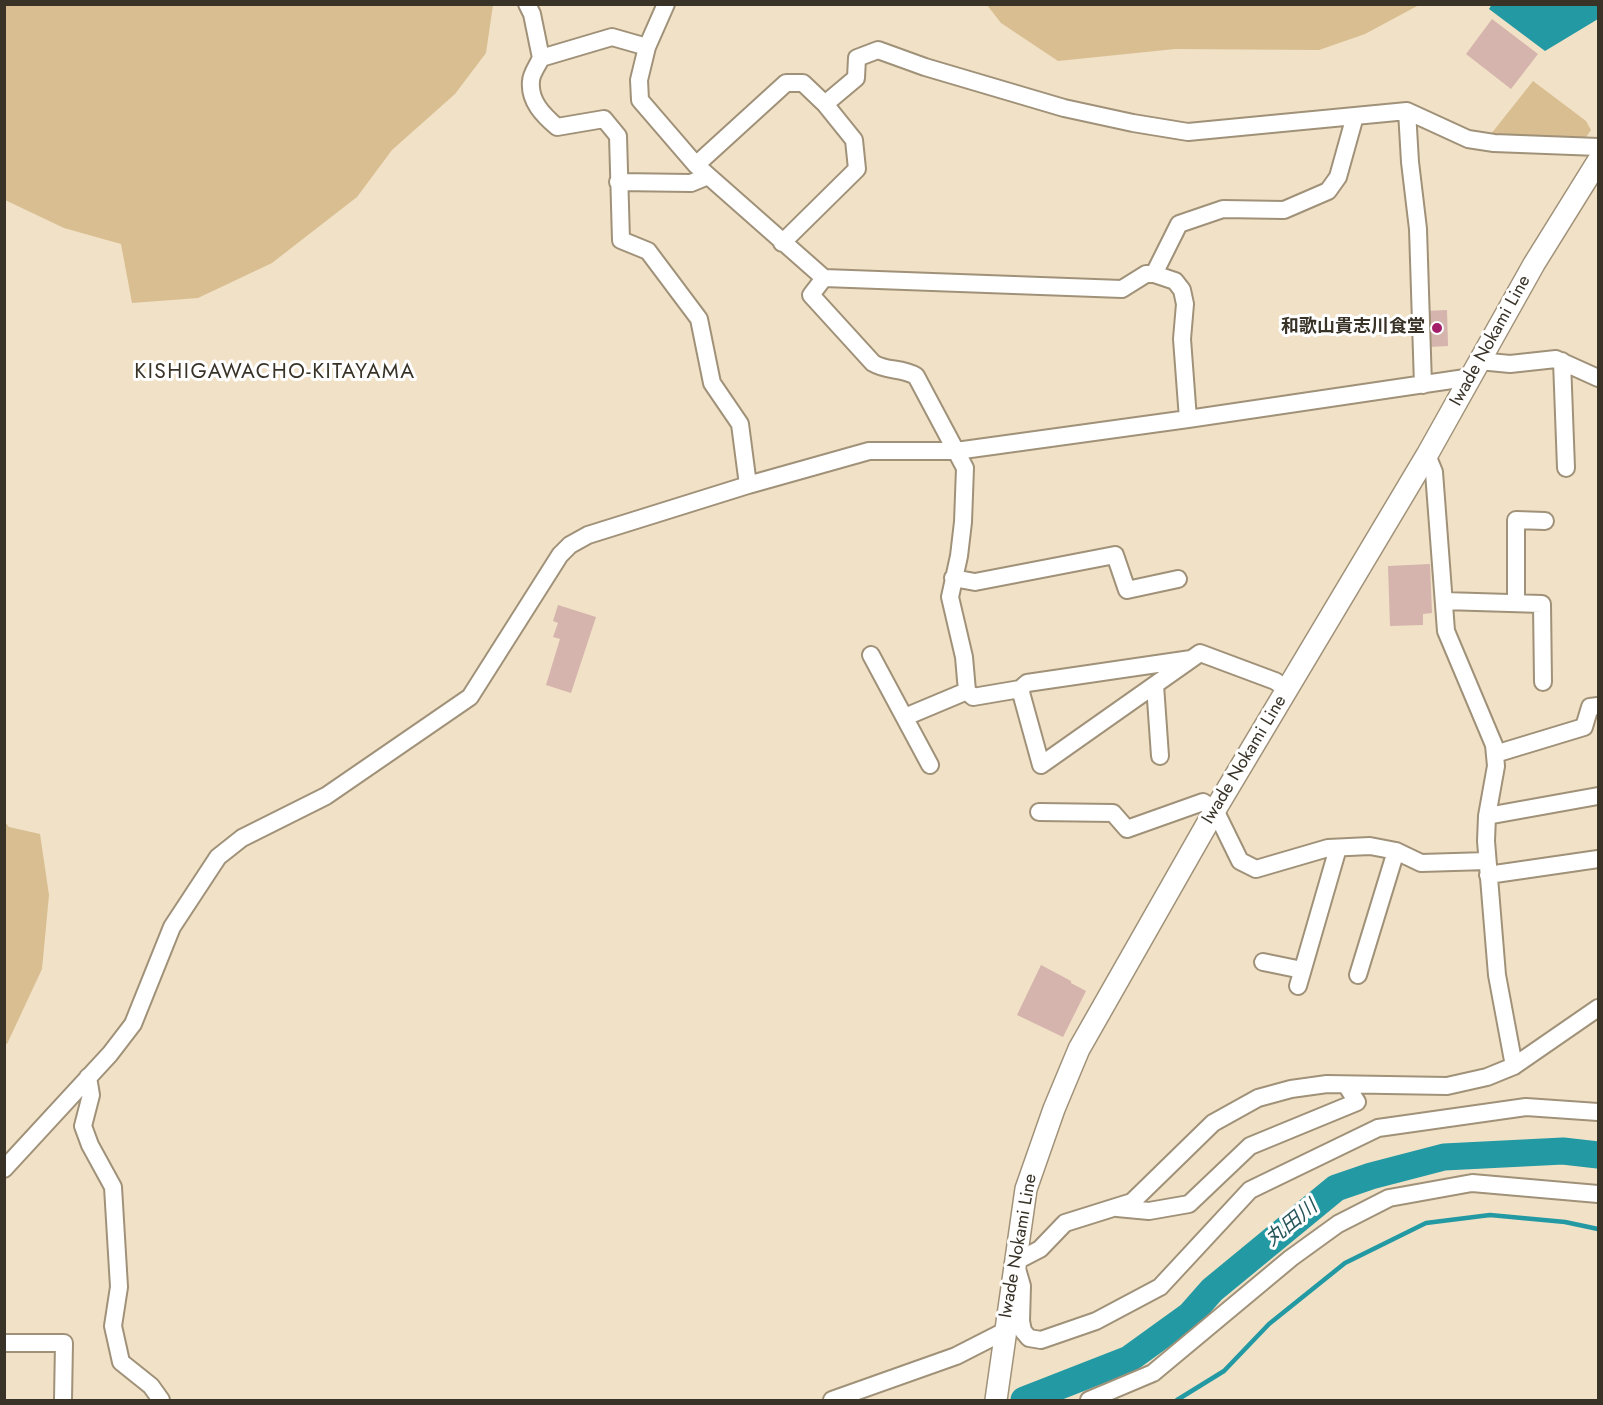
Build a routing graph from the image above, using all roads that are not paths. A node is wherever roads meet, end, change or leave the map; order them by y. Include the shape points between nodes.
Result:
1 (527, 4) edge
2 (666, 4) edge
3 (647, 47) junction
4 (541, 58) junction
5 (825, 104) junction
6 (1407, 111) junction
7 (1355, 116) junction
8 (1599, 147) edge
9 (1599, 161) edge
10 (702, 170) junction
11 (618, 182) junction
12 (782, 243) junction
13 (1154, 274) junction
14 (824, 278) junction
15 (1562, 361) junction
16 (1476, 369) junction
17 (1598, 380) edge
18 (1423, 385) junction
19 (1188, 420) junction
20 (956, 451) junction
21 (1427, 455) junction
22 (1566, 468) dead end
23 (748, 485) junction
24 (1545, 521) dead end
25 (953, 578) junction
26 (1178, 579) dead end
27 (1444, 601) junction
28 (1516, 603) junction
29 (871, 655) dead end
30 (1191, 659) junction
31 (1543, 682) dead end
32 (1155, 685) junction
33 (1020, 689) junction
34 (1287, 689) junction
35 (966, 691) junction
36 (1599, 706) edge
37 (904, 717) junction
38 (1495, 754) junction
39 (1160, 756) dead end
40 (930, 765) dead end
41 (1598, 797) edge
42 (1215, 810) junction
43 (1039, 812) dead end
44 (1487, 816) junction
45 (1338, 848) junction
46 (1396, 851) junction
47 (1599, 859) edge
48 (1488, 868) junction
49 (1263, 962) dead end
50 (1358, 975) dead end
51 (1599, 1008) edge
52 (1514, 1066) junction
53 (88, 1077) junction
54 (1346, 1085) junction
55 (1599, 1112) edge
56 (4, 1169) edge
57 (1599, 1194) edge
58 (1113, 1208) junction
59 (1015, 1262) junction
60 (1004, 1338) junction
61 (4, 1343) edge
62 (63, 1401) edge
63 (161, 1401) edge
64 (832, 1401) edge
65 (996, 1401) edge
66 (1089, 1401) edge

1 - 4 street
2 - 3 street
3 - 4 street via 612,38
3 - 10 street via 639,80 640,100
4 - 11 street via 531,79 532,95 540,112 557,127 604,119 618,136
5 - 7 street via 856,78 857,58 878,50 1064,108 1188,132
5 - 10 street via 803,83 786,83
5 - 12 street via 854,140 857,169
6 - 7 street
6 - 8 street via 1468,139
6 - 18 street via 1418,229
7 - 13 street via 1338,177 1328,191 1284,210 1223,209 1179,224
9 - 16 main road, Iwade Nokami Line via 1534,264
10 - 11 street via 691,183
10 - 12 street
11 - 23 street via 621,240 648,251 699,319 712,383 740,424
12 - 14 street
13 - 14 street via 1146,274 1122,289
13 - 19 street via 1174,281 1182,290
14 - 20 street via 811,295 873,363 916,376
15 - 16 street via 1556,358
15 - 17 street
15 - 22 street
16 - 18 street
16 - 21 main road, Iwade Nokami Line
18 - 19 street
19 - 20 street
20 - 23 street via 868,451
20 - 25 street via 965,468 963,522
21 - 27 street via 1434,472
21 - 34 main road, Iwade Nokami Line
23 - 53 street via 588,535 570,545 470,697 326,796 242,838 218,857 172,927 133,1024
24 - 28 street via 1516,520
25 - 26 street via 975,582 1115,555 1127,590
25 - 35 street via 950,597 964,657
27 - 28 street
27 - 38 street via 1446,631
28 - 31 street via 1542,604
29 - 37 street
30 - 32 street
30 - 33 street via 1027,683
30 - 34 street via 1200,653
32 - 33 street via 1041,765
32 - 39 street
33 - 35 street via 973,698
34 - 42 main road, Iwade Nokami Line
35 - 37 street
36 - 38 street via 1590,707 1584,727
37 - 40 street
38 - 44 street
41 - 44 street
42 - 43 street via 1203,802 1127,829 1113,813
42 - 45 street via 1240,861 1256,869
42 - 59 main road, Iwade Nokami Line via 1079,1049 1035,1160 1026,1190
44 - 48 street
45 - 46 street via 1370,846
45 - 49 street via 1300,978
46 - 48 street via 1421,863
46 - 50 street
47 - 48 street
48 - 52 street via 1497,975
51 - 52 street
52 - 54 street via 1447,1086
53 - 56 street
53 - 63 street via 91,1095 82,1126 113,1187 119,1287 113,1326 121,1362 151,1386
54 - 58 street via 1291,1089 1258,1098 1214,1123 1132,1202
54 - 58 street via 1357,1101 1250,1146 1189,1204 1149,1211
55 - 59 street via 1526,1107 1378,1128 1250,1190 1160,1287 1096,1321 1041,1340 1029,1338 1023,1331 1022,1286
57 - 66 street via 1472,1182 1389,1198 1338,1224 1291,1258 1153,1372
58 - 59 street via 1065,1223 1040,1249
59 - 60 main road, Iwade Nokami Line
60 - 64 street
60 - 65 main road, Iwade Nokami Line
61 - 62 street via 64,1343

